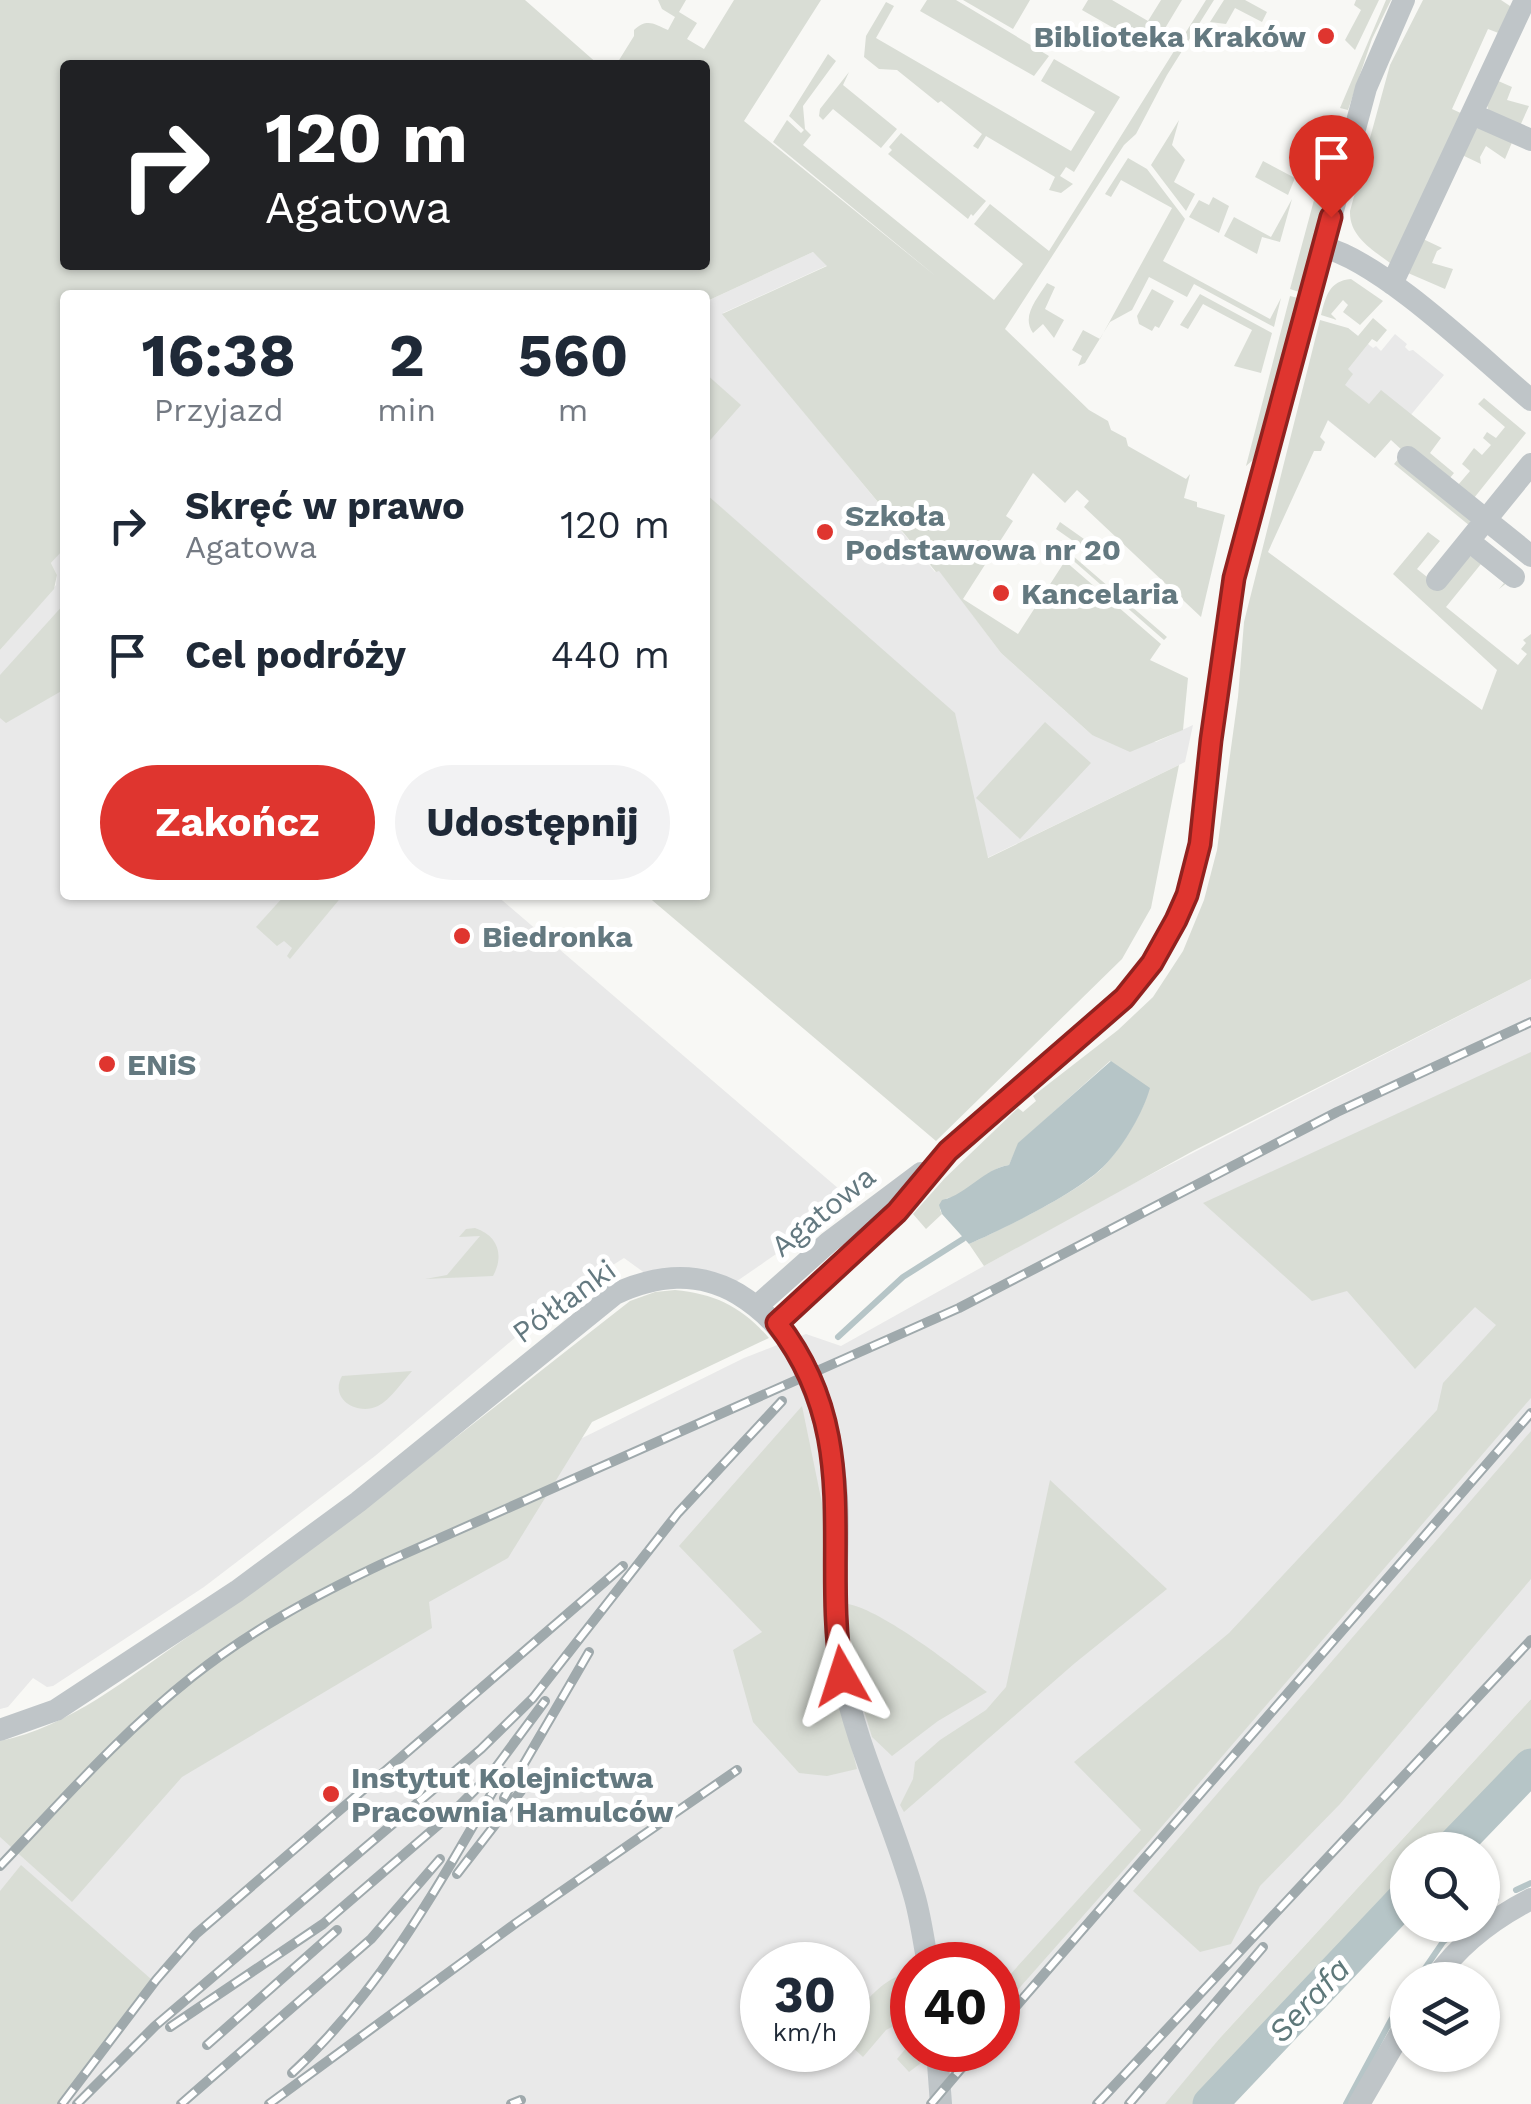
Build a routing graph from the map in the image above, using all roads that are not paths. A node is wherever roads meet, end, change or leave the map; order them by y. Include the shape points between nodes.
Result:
1 (1404, 0) edge
2 (1525, 0) edge
3 (1472, 114) junction
4 (1531, 140) edge
5 (1323, 247) junction
6 (1392, 284) junction
7 (1531, 400) edge
8 (1408, 457) dead end
9 (1531, 464) edge
10 (1486, 520) junction
11 (1469, 541) junction
12 (1531, 556) edge
13 (1514, 578) dead end
14 (1437, 580) dead end
15 (931, 1168) junction
16 (757, 1306) junction
17 (777, 1323) junction
18 (0, 1730) edge
19 (1531, 1899) edge
20 (923, 1942) edge
21 (1448, 1962) edge
22 (1390, 2051) edge
23 (939, 2072) edge
24 (941, 2104) edge
25 (1359, 2104) edge

1 - 5 street, Agatowa via 1366,88
2 - 3 street
3 - 4 street
3 - 6 street
5 - 6 street
5 - 15 street, Agatowa via 1234,578 1200,844 1187,895 1152,963 1124,998
6 - 7 street
8 - 10 street
9 - 10 street
10 - 11 street
10 - 12 street
11 - 13 street
11 - 14 street
15 - 16 street, Agatowa via 829,1242
15 - 17 street, Agatowa via 897,1212
16 - 17 street, Półłanki
16 - 18 street, Półłanki via 716,1284 674,1276 614,1294 299,1547 84,1693
17 - 20 street, Półłanki via 803,1367 830,1442 842,1676 914,1894
19 - 21 street via 1478,1932
22 - 25 street
23 - 24 street

